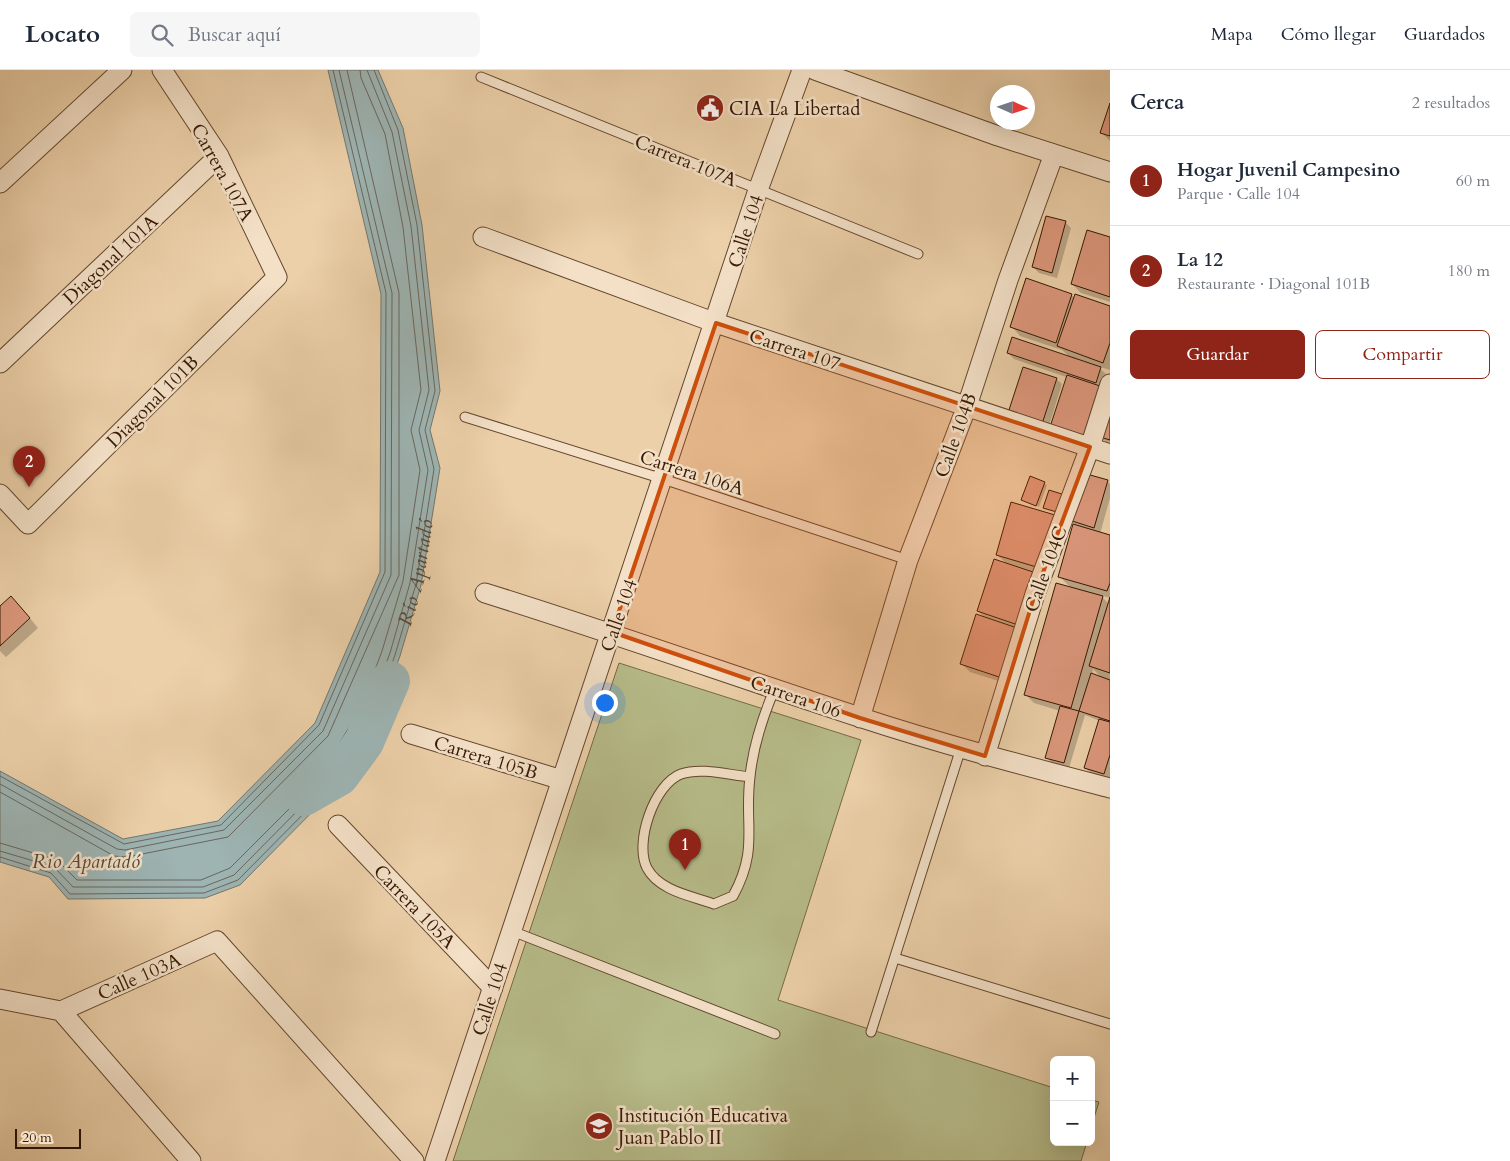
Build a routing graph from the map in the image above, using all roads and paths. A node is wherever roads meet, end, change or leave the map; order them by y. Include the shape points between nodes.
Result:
1 (122, 70) edge
2 (162, 70) edge
3 (802, 70) edge
4 (814, 70) edge
5 (481, 77) dead end
6 (1054, 154) junction
7 (219, 156) junction
8 (1110, 172) edge
9 (0, 183) edge
10 (758, 190) junction
11 (483, 237) dead end
12 (918, 254) dead end
13 (277, 277) joint
14 (716, 323) junction
15 (0, 363) edge
16 (1110, 384) edge
17 (967, 406) junction
18 (465, 417) dead end
19 (1090, 448) junction
20 (1110, 454) edge
21 (663, 479) junction
22 (0, 494) edge
23 (908, 560) junction
24 (485, 593) dead end
25 (612, 632) junction
26 (775, 688) junction
27 (860, 718) junction
28 (410, 734) dead end
29 (961, 748) junction
30 (985, 756) junction
31 (750, 777) junction
32 (562, 780) junction
33 (1110, 788) edge
34 (338, 825) dead end
35 (512, 931) junction
36 (895, 958) junction
37 (493, 988) junction
38 (0, 999) edge
39 (61, 1011) junction
40 (1110, 1024) edge
41 (871, 1032) dead end
42 (775, 1034) dead end
43 (190, 1161) edge
44 (414, 1161) edge
45 (435, 1161) edge

1 - 9 street
2 - 7 street, Carrera 107A
3 - 10 street, Calle 104
4 - 6 street
5 - 10 lane, Carrera 107A
6 - 8 street
6 - 17 street, Calle 104B
7 - 13 street, Carrera 107A
7 - 15 street, Diagonal 101A
10 - 12 lane, Carrera 107A
10 - 14 street, Calle 104
11 - 14 street, Carrera 107
13 - 22 street, Diagonal 101B via 28,524
14 - 17 street, Carrera 107
14 - 21 street, Calle 104
16 - 19 street, Calle 104C
17 - 19 street, Carrera 107
17 - 23 street, Calle 104B
18 - 21 lane, Carrera 106A
19 - 20 street, Carrera 107
19 - 30 street, Calle 104C via 1035,594
21 - 23 lane, Carrera 106A
21 - 25 street, Calle 104
23 - 27 street, Calle 104B
24 - 25 street, Carrera 106
25 - 26 street, Carrera 106
25 - 32 street, Calle 104
26 - 27 street, Carrera 106
26 - 31 lane via 763,716
27 - 29 street, Carrera 106
28 - 32 street, Carrera 105B
29 - 30 street, Carrera 106
29 - 36 lane
30 - 33 street, Carrera 106
31 - 31 lane via 701,771 680,774 666,784 646,818 643,854 648,869 666,887 714,904 734,896 750,855
32 - 35 street, Calle 104
34 - 37 street, Carrera 105A
35 - 37 street, Calle 104
35 - 42 lane
36 - 40 lane
36 - 41 lane
37 - 45 street, Calle 104
38 - 39 street
39 - 43 street
39 - 44 street, Calle 103A via 217,941

